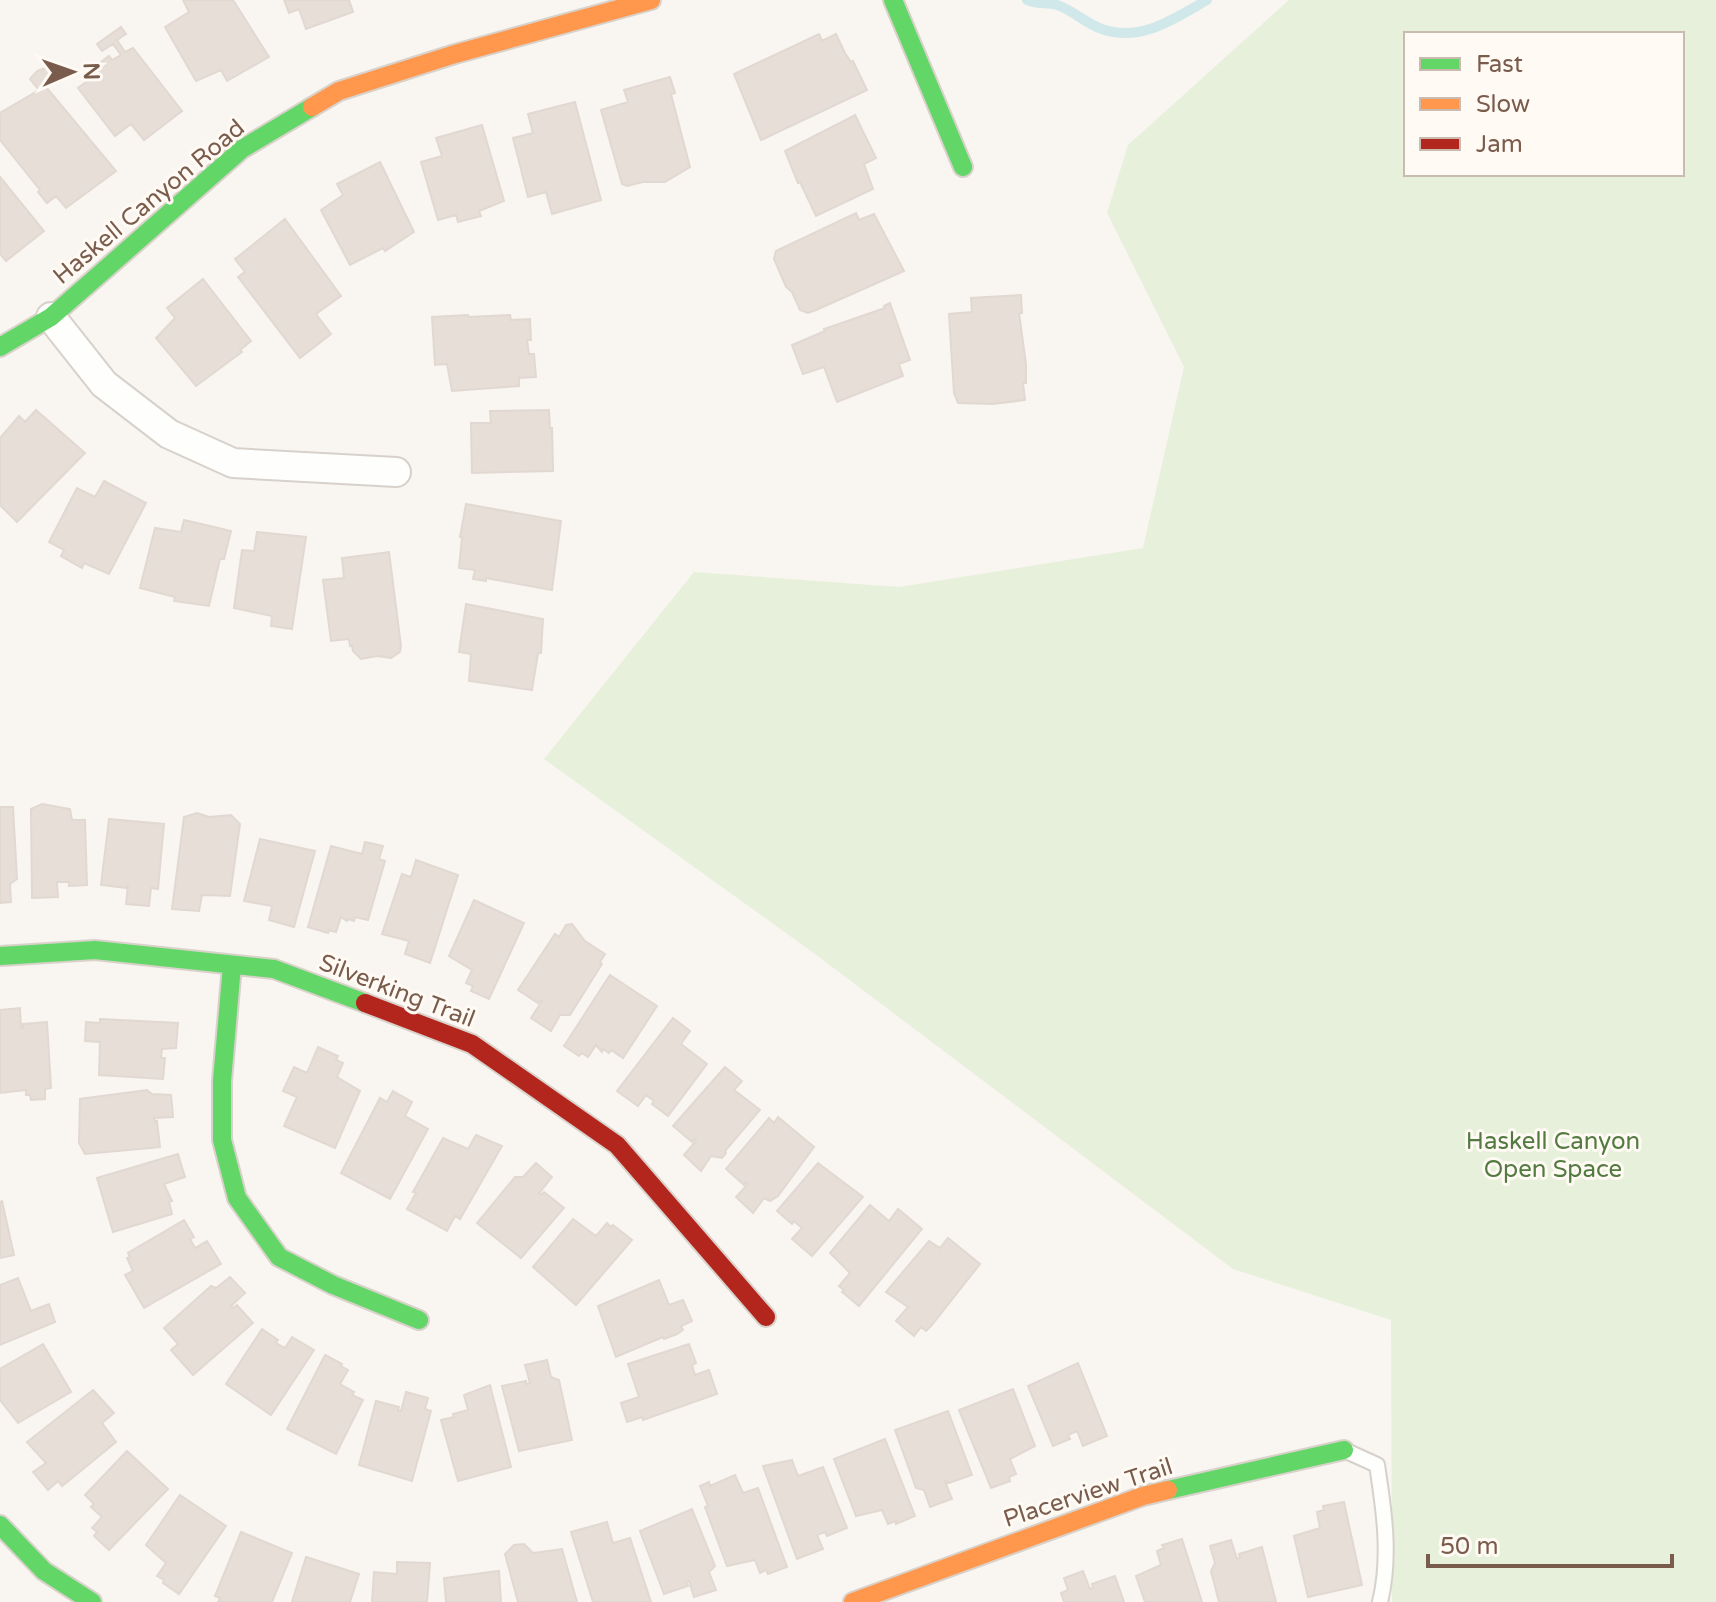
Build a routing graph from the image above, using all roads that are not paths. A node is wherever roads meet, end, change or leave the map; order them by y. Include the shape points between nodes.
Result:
1 (651, 0) edge
2 (893, 0) edge
3 (963, 167) dead end
4 (51, 317) junction
5 (0, 347) edge
6 (396, 472) dead end
7 (0, 956) edge
8 (232, 965) junction
9 (766, 1317) dead end
10 (419, 1320) dead end
11 (1344, 1450) joint
12 (0, 1525) edge
13 (92, 1602) edge
14 (853, 1602) edge
15 (1380, 1602) edge

1 - 4 street, Haskell Canyon Road via 339,91 242,149
2 - 3 street
4 - 5 street, Haskell Canyon Road
4 - 6 street via 104,384 169,434 233,463
7 - 8 street, Silverking Trail via 95,950
8 - 9 street, Silverking Trail via 274,969 472,1044 617,1145
8 - 10 street via 222,1140 237,1198 279,1257
11 - 14 street, Placerview Trail via 1143,1496
11 - 15 lane via 1377,1465 1386,1525
12 - 13 street via 44,1571

